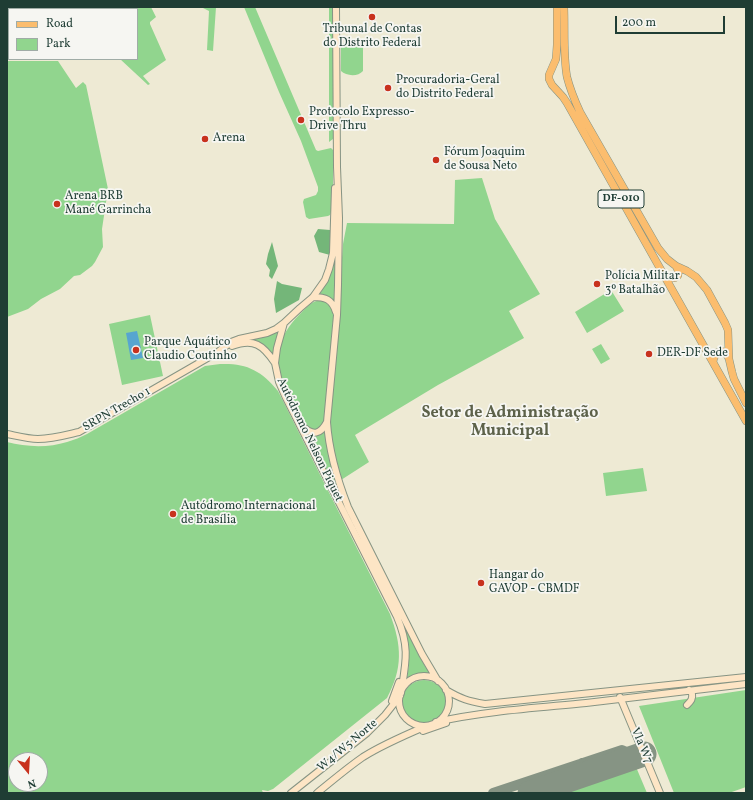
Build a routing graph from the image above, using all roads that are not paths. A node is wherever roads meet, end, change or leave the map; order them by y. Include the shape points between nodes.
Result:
1 (336, 7) edge
2 (557, 7) edge
3 (564, 7) edge
4 (550, 72) junction
5 (567, 75) junction
6 (337, 166) junction
7 (676, 266) junction
8 (666, 277) junction
9 (312, 297) junction
10 (337, 315) junction
11 (284, 323) junction
12 (218, 352) junction
13 (729, 359) junction
14 (713, 362) junction
15 (275, 363) junction
16 (746, 403) edge
17 (746, 421) edge
18 (328, 422) junction
19 (299, 424) junction
20 (7, 434) edge
21 (406, 660) junction
22 (434, 673) junction
23 (746, 677) edge
24 (438, 681) junction
25 (746, 684) edge
26 (446, 690) junction
27 (690, 690) junction
28 (614, 691) junction
29 (400, 694) junction
30 (628, 698) junction
31 (621, 699) junction
32 (465, 700) junction
33 (614, 700) junction
34 (686, 705) dead end
35 (624, 707) junction
36 (389, 710) junction
37 (458, 717) junction
38 (436, 722) junction
39 (426, 726) junction
40 (398, 738) junction
41 (291, 793) edge
42 (317, 793) edge
43 (660, 793) edge

1 - 6 main road, Autódromo Nelson Piquet
2 - 4 main road via 556,59
3 - 5 main road, DF-010
4 - 5 main road via 558,68
4 - 8 main road, DF-010 via 550,82 567,103
5 - 7 main road, DF-010 via 580,112 628,197 658,248
6 - 9 main road, Autódromo Nelson Piquet via 333,253 325,280
6 - 10 main road, Autódromo Nelson Piquet
7 - 8 main road via 679,271 676,278
7 - 13 main road, DF-010 via 696,277 707,290 728,330
8 - 14 main road, DF-010
9 - 10 main road via 331,301
9 - 11 main road, Autódromo Nelson Piquet
10 - 18 main road, Autódromo Nelson Piquet
11 - 12 main road, SRPN Trecho 1 via 267,333 231,342
11 - 15 main road, Autódromo Nelson Piquet
12 - 15 main road, SRPN Trecho 1 via 248,342 262,347
12 - 20 main road, SRPN Trecho 1 via 79,432 39,439
13 - 14 main road via 720,351 714,356
13 - 16 main road, DF-010 via 734,380
14 - 17 main road, DF-010
15 - 19 main road, Autódromo Nelson Piquet via 279,382
18 - 19 main road via 315,433
18 - 22 main road, Autódromo Nelson Piquet via 331,453 348,507
19 - 21 main road, Autódromo Nelson Piquet via 403,630
21 - 29 main road, Autódromo Nelson Piquet
21 - 36 main road
22 - 24 main road, Autódromo Nelson Piquet
22 - 32 main road
23 - 28 main road
24 - 26 main road
24 - 29 main road via 426,677 414,679 408,682
25 - 27 main road
26 - 32 main road
26 - 38 main road via 448,708
27 - 30 main road
27 - 34 main road via 693,696
28 - 31 main road
28 - 32 main road via 485,704
29 - 36 main road, W4/W5 Norte
29 - 39 main road via 400,707 405,717 414,724
30 - 31 main road
30 - 35 main road
31 - 33 main road
31 - 35 main road, Vla W7
33 - 35 main road
33 - 37 main road
35 - 43 main road, Vla W7
36 - 41 main road, W4/W5 Norte via 367,733
37 - 38 main road
37 - 40 main road via 439,726
38 - 39 main road
39 - 40 main road, W4/W5 Norte
40 - 42 main road, W4/W5 Norte via 358,760

